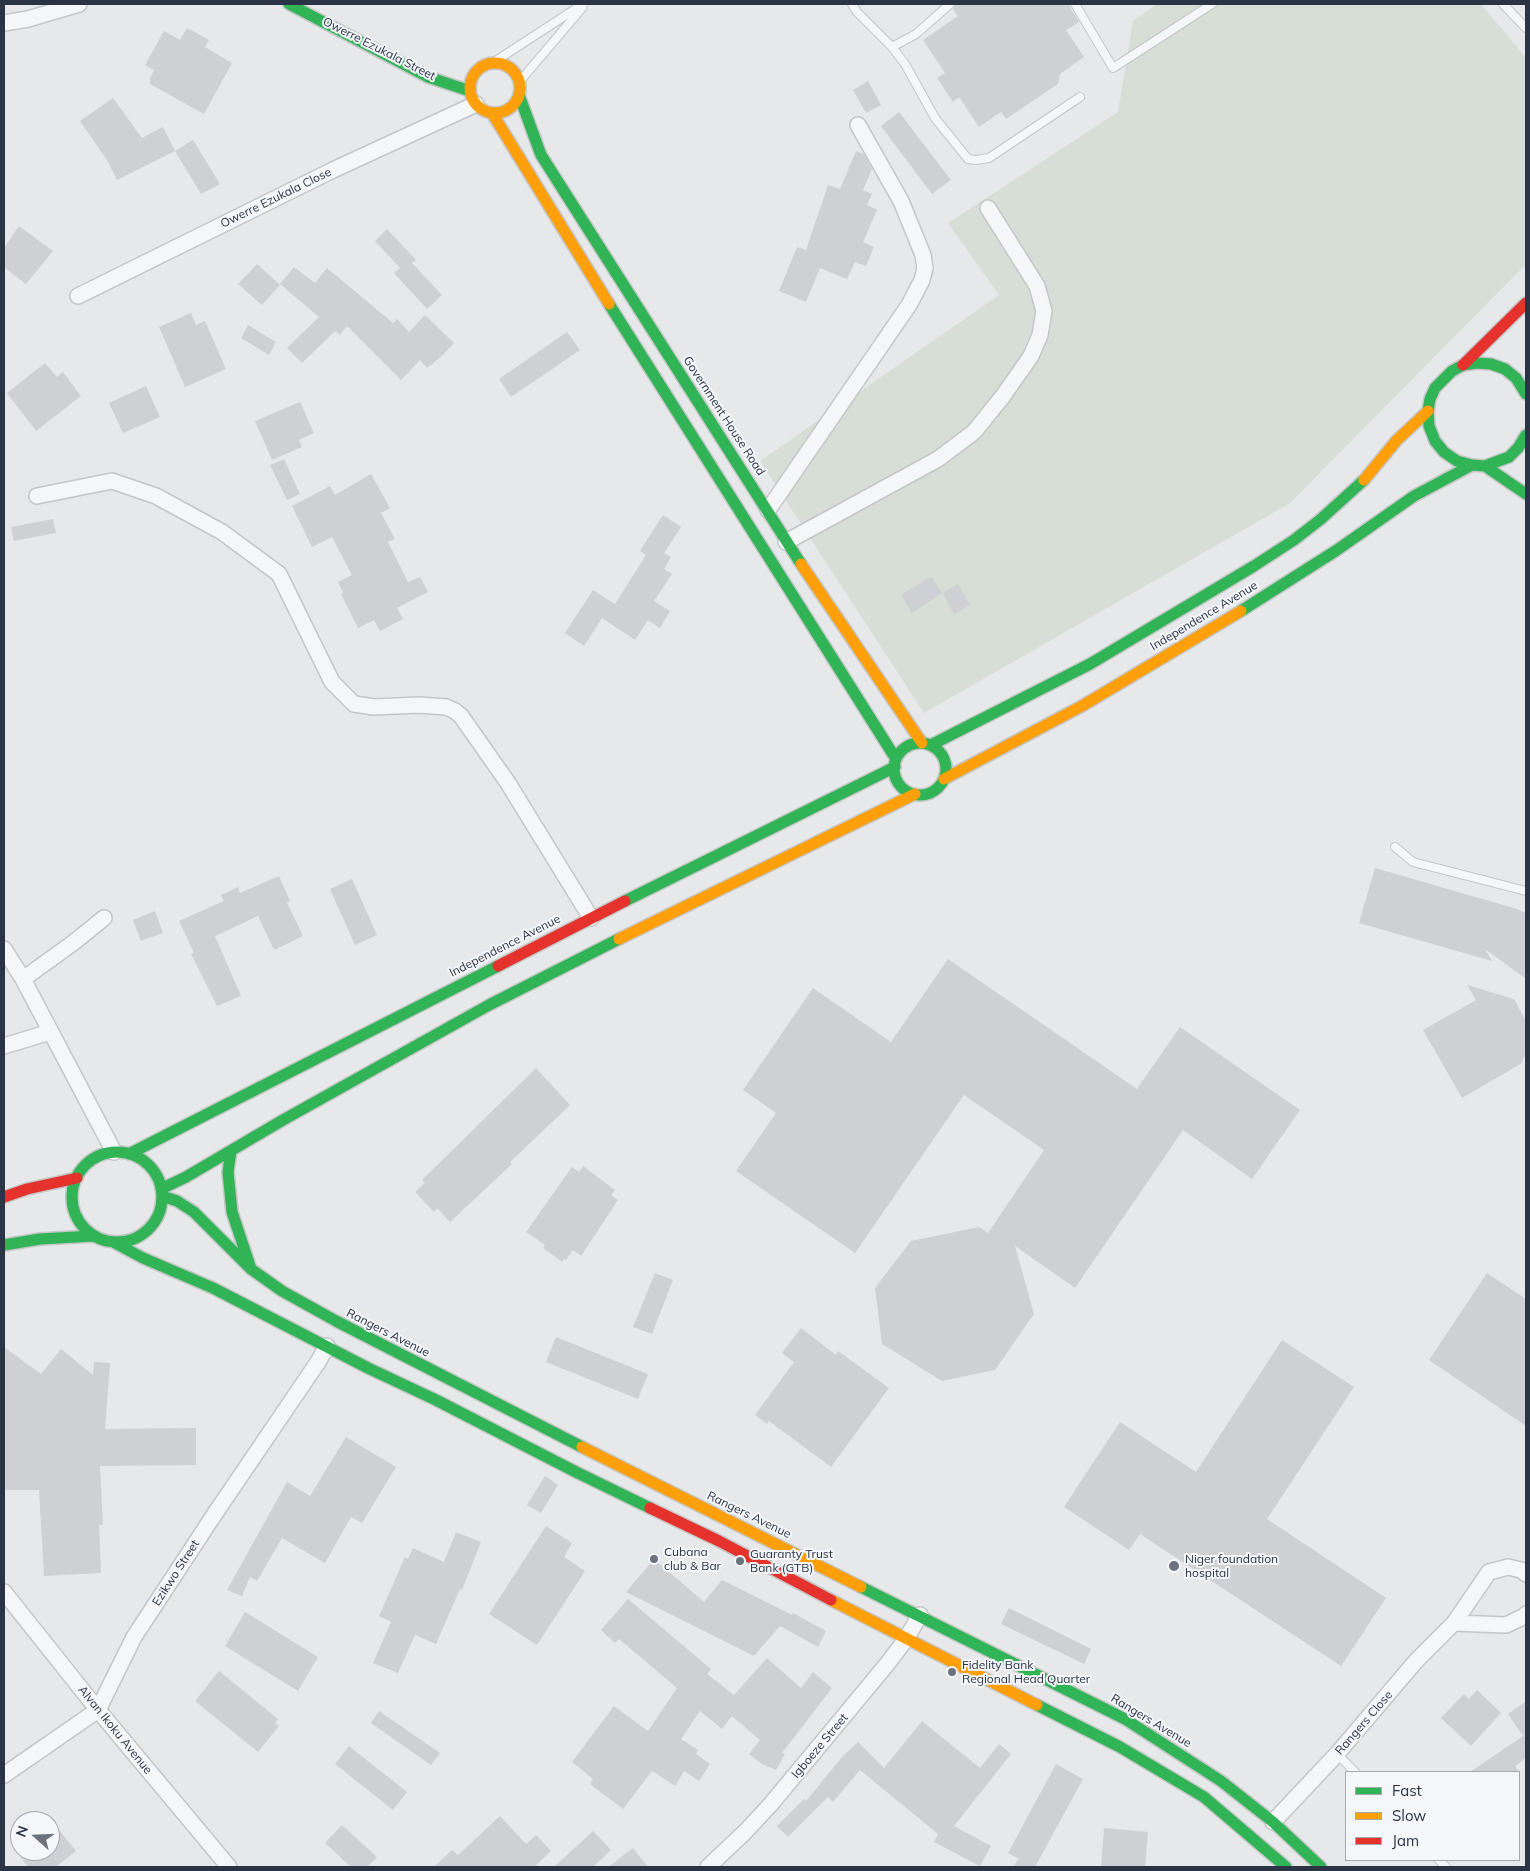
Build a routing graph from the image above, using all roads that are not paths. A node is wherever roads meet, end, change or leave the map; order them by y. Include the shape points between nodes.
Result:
1 (79, 4) edge
2 (289, 4) edge
3 (584, 4) edge
4 (852, 4) edge
5 (950, 4) edge
6 (1075, 4) edge
7 (1212, 4) edge
8 (1503, 4) edge
9 (309, 8) edge
10 (4, 24) edge
11 (1526, 28) edge
12 (892, 47) junction
13 (494, 62) junction
14 (520, 81) junction
15 (519, 95) junction
16 (473, 97) junction
17 (1080, 97) dead end
18 (492, 113) junction
19 (858, 124) dead end
20 (988, 208) dead end
21 (613, 269) junction
22 (594, 281) junction
23 (78, 296) dead end
24 (1526, 303) edge
25 (1463, 365) junction
26 (1526, 394) edge
27 (1428, 411) junction
28 (1526, 437) edge
29 (1472, 465) junction
30 (1485, 466) junction
31 (1526, 494) edge
32 (37, 496) dead end
33 (768, 510) junction
34 (786, 542) junction
35 (926, 744) junction
36 (896, 763) junction
37 (944, 779) junction
38 (915, 794) junction
39 (1395, 847) dead end
40 (1526, 891) edge
41 (104, 918) dead end
42 (591, 918) junction
43 (4, 949) edge
44 (23, 979) junction
45 (50, 1032) junction
46 (4, 1046) edge
47 (231, 1151) junction
48 (121, 1153) junction
49 (77, 1178) junction
50 (162, 1193) junction
51 (4, 1197) edge
52 (93, 1236) junction
53 (115, 1242) junction
54 (4, 1245) edge
55 (251, 1269) junction
56 (327, 1346) junction
57 (1526, 1574) edge
58 (4, 1592) edge
59 (1526, 1614) edge
60 (920, 1615) junction
61 (1454, 1623) junction
62 (906, 1639) junction
63 (98, 1710) junction
64 (1337, 1754) junction
65 (1354, 1771) edge
66 (4, 1775) edge
67 (1273, 1822) junction
68 (229, 1867) edge
69 (708, 1867) edge
70 (1286, 1867) edge
71 (1321, 1867) edge

1 - 10 street
2 - 9 main road, Owerre Ezukala Street
3 - 13 lane
3 - 14 lane
4 - 12 lane
5 - 12 lane via 916,34
6 - 7 lane via 1113,68
8 - 11 lane
9 - 16 main road, Owerre Ezukala Street via 428,77
12 - 17 lane via 935,118 968,159 989,158
13 - 14 main road via 510,67
13 - 16 main road via 484,64 476,71 471,80
14 - 15 main road
15 - 18 main road via 512,107
15 - 21 main road, Government House Road via 541,155
16 - 18 main road via 483,110
16 - 23 street, Owerre Ezukala Close
18 - 22 main road
19 - 33 street via 901,202 923,255 925,268 909,305
20 - 34 street via 1037,286 1044,311 1040,334 1031,356 974,432 938,459
21 - 22 street
21 - 33 main road, Government House Road
22 - 36 main road
24 - 25 main road
25 - 26 main road via 1491,364 1504,369 1516,378
25 - 27 main road via 1443,378 1435,388
27 - 29 main road via 1435,441 1457,461
27 - 35 main road, Independence Avenue via 1397,440 1367,476 1294,540 1090,664
28 - 30 main road via 1509,457
29 - 30 main road
29 - 37 main road, Independence Avenue via 1414,496 1337,550 1204,634 1082,706
30 - 31 main road
32 - 42 street via 112,481 156,496 222,532 280,574 332,682 354,704 446,708 461,716 508,783
33 - 34 main road, Government House Road
34 - 35 main road, Government House Road
35 - 36 main road via 906,747
35 - 37 main road via 939,751 944,759
36 - 38 main road via 895,774 902,787
36 - 42 main road, Independence Avenue
37 - 38 main road via 932,792
38 - 47 main road via 489,1005
39 - 40 lane via 1413,862
41 - 44 street
42 - 48 main road, Independence Avenue
43 - 44 street
44 - 45 street
45 - 46 street
45 - 48 street
47 - 50 main road
47 - 55 main road via 228,1172 232,1212
48 - 49 main road via 106,1154 92,1160
48 - 50 main road via 140,1158 150,1166
49 - 51 main road
49 - 52 main road via 72,1194 74,1210 81,1225
50 - 53 main road via 160,1211 153,1224 130,1241
50 - 55 main road, Rangers Avenue via 194,1212
52 - 53 main road
52 - 54 main road
53 - 56 main road
55 - 60 main road, Rangers Avenue via 282,1292 336,1321
56 - 62 main road via 719,1541
56 - 63 street, Ezikwo Street via 134,1637
57 - 61 street, Rangers Close via 1508,1567 1489,1572
58 - 63 street, Alvan Ikoku Avenue
59 - 61 street via 1506,1624
60 - 62 street, Igboeze Street
60 - 67 main road, Rangers Avenue via 1125,1719 1221,1782
61 - 64 street, Rangers Close via 1416,1661
62 - 69 street, Igboeze Street via 771,1804
62 - 70 main road via 1120,1747 1176,1779 1229,1817
63 - 66 street, Ezikwo Street
63 - 68 street, Alvan Ikoku Avenue
64 - 65 lane
64 - 67 street, Rangers Close
67 - 71 main road, Rangers Avenue

